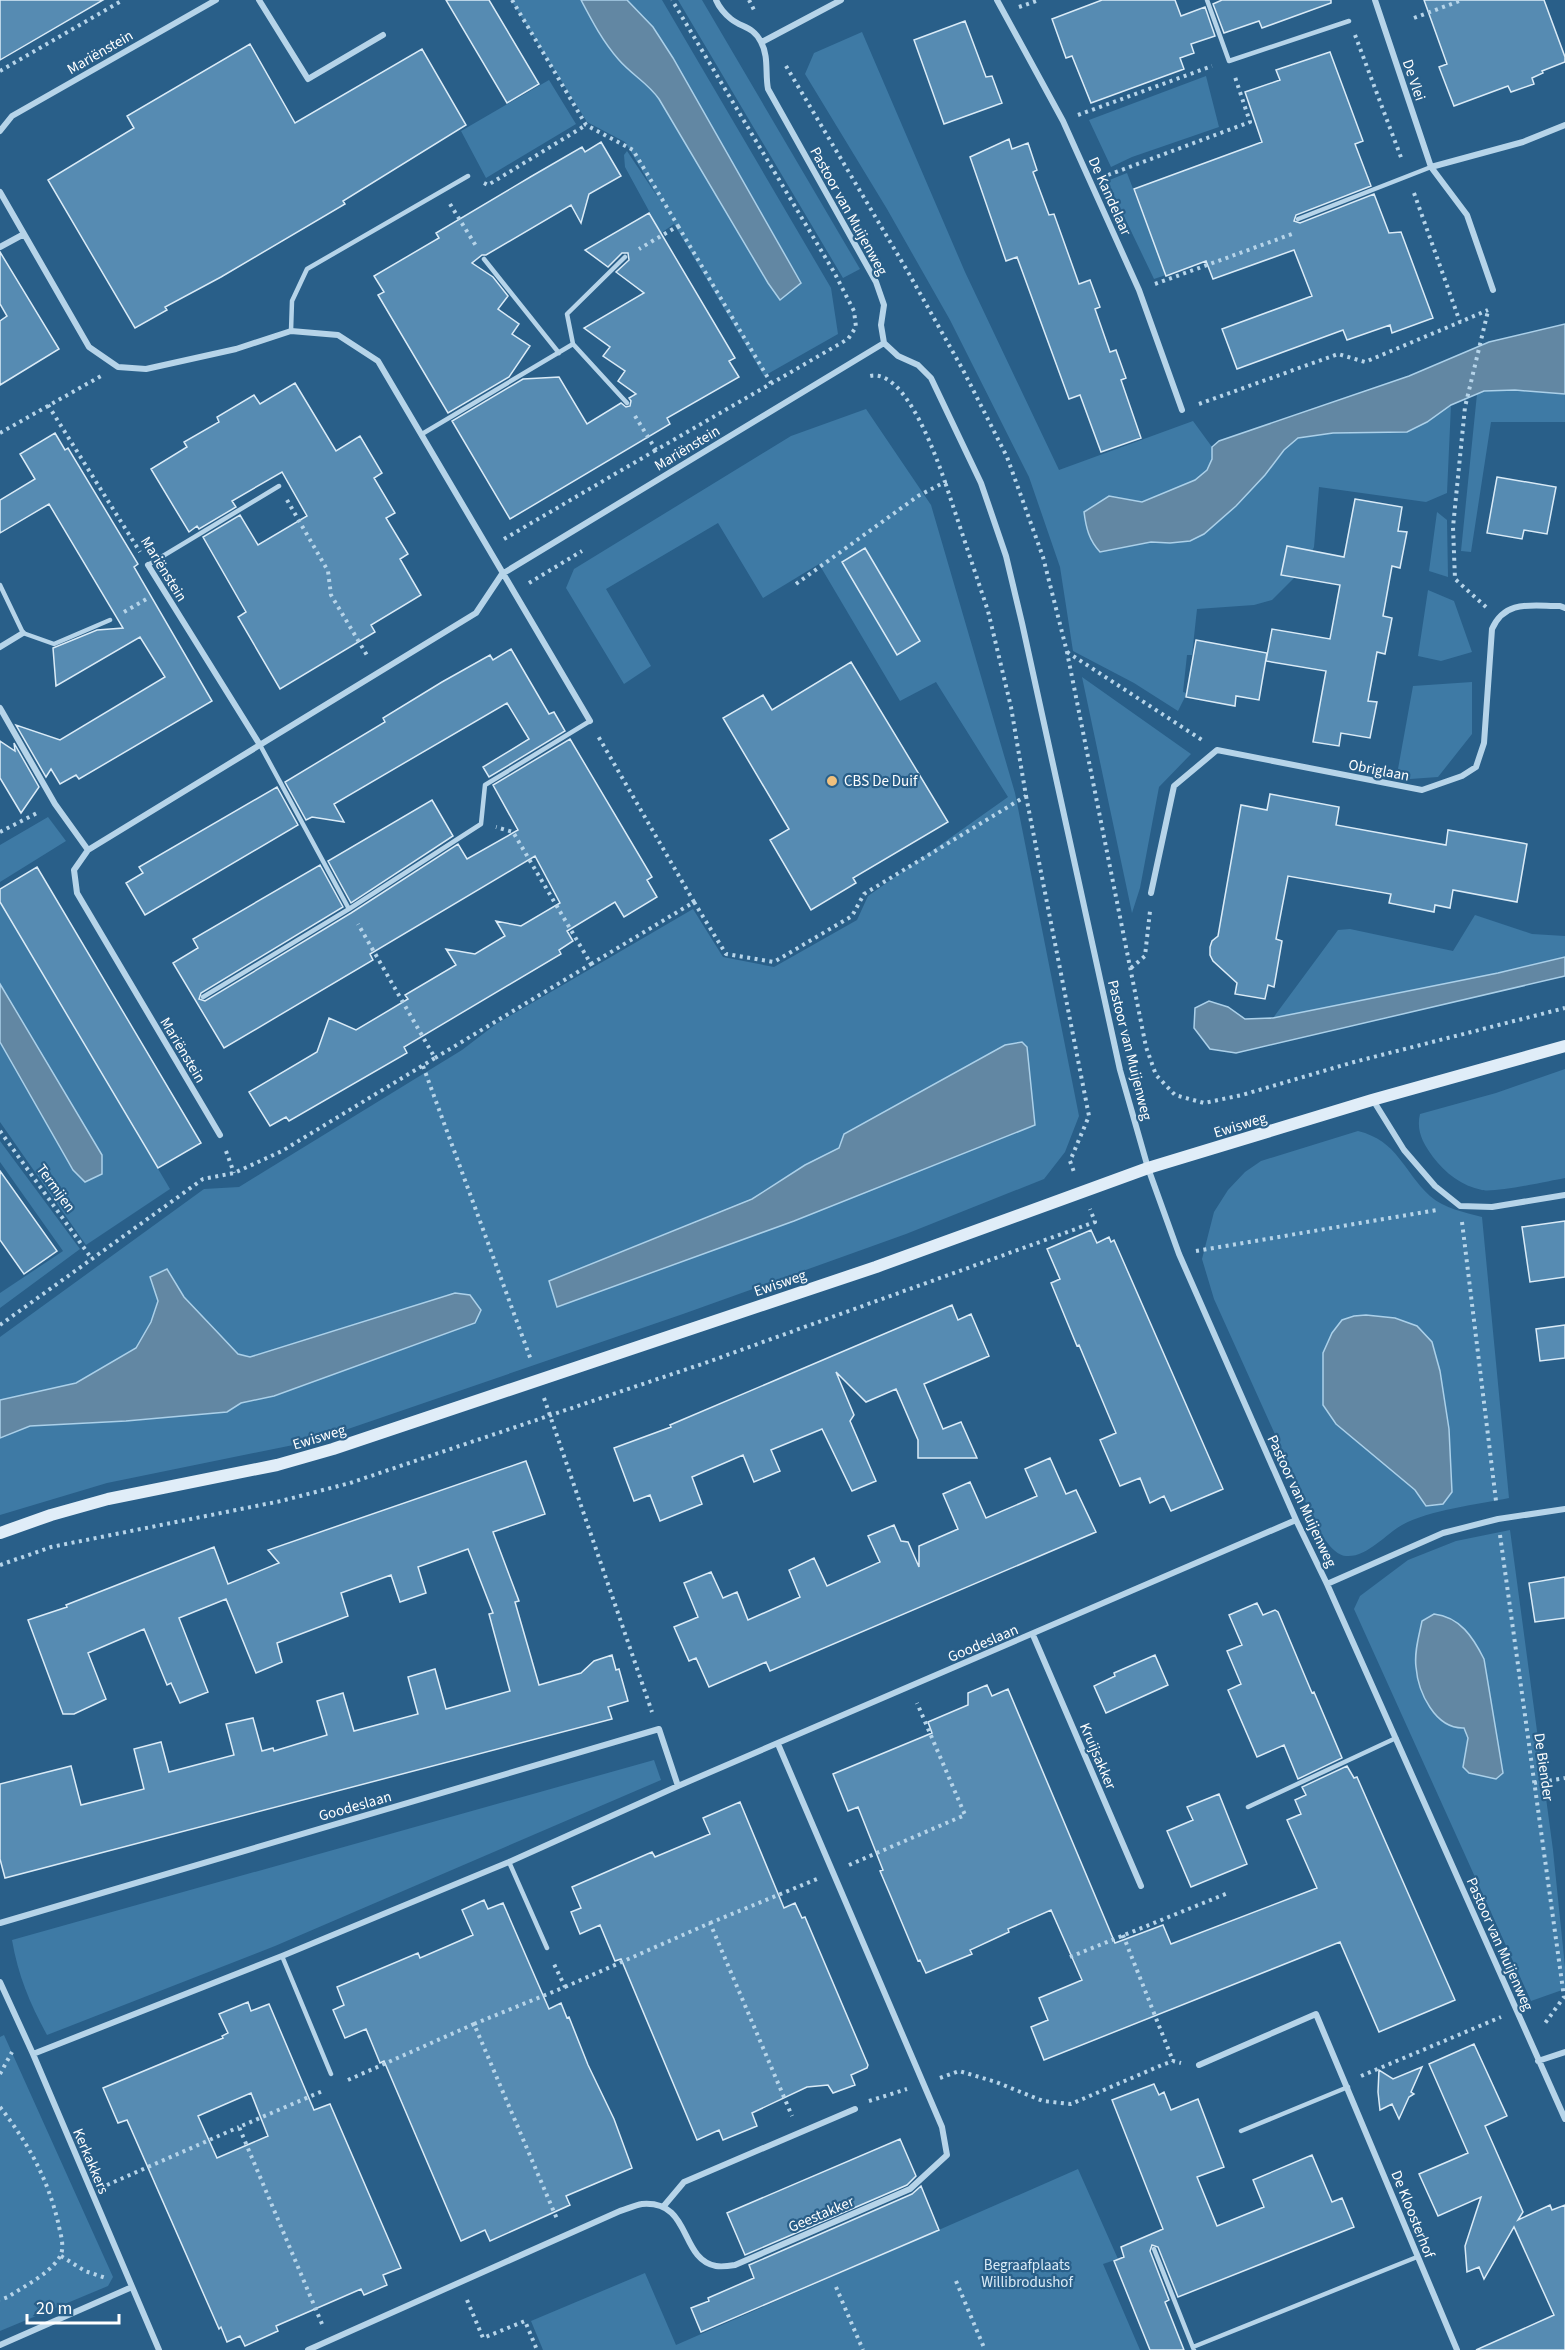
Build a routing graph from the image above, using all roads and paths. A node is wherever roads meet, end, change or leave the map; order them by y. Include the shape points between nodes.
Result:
1 (123, 0) edge
2 (216, 0) edge
3 (260, 0) edge
4 (512, 0) edge
5 (672, 0) edge
6 (716, 0) edge
7 (749, 0) edge
8 (841, 0) edge
9 (997, 0) edge
10 (1207, 0) edge
11 (1375, 0) edge
12 (1462, 0) edge
13 (1414, 18) dead end
14 (1349, 21) dead end
15 (383, 35) dead end
16 (770, 38) junction
17 (762, 42) junction
18 (1229, 61) junction
19 (0, 71) edge
20 (1063, 121) junction
21 (586, 125) junction
22 (1565, 125) edge
23 (0, 131) edge
24 (1431, 167) junction
25 (468, 176) joint
26 (1090, 181) junction
27 (442, 190) junction
28 (0, 192) edge
29 (1298, 219) joint
30 (678, 226) junction
31 (24, 234) junction
32 (0, 246) edge
33 (625, 256) joint
34 (484, 259) joint
35 (1139, 290) junction
36 (1493, 290) joint
37 (1460, 322) dead end
38 (291, 331) junction
39 (884, 343) junction
40 (573, 344) junction
41 (559, 352) junction
42 (118, 367) junction
43 (862, 378) dead end
44 (771, 383) junction
45 (627, 403) joint
46 (48, 405) junction
47 (1182, 410) joint
48 (0, 433) edge
49 (422, 434) junction
50 (656, 450) junction
51 (945, 482) junction
52 (279, 486) joint
53 (487, 548) junction
54 (583, 550) dead end
55 (148, 565) junction
56 (502, 574) junction
57 (0, 585) edge
58 (796, 585) dead end
59 (162, 589) junction
60 (513, 593) junction
61 (1565, 608) edge
62 (1497, 618) junction
63 (110, 621) joint
64 (23, 633) junction
65 (0, 647) edge
66 (1067, 652) junction
67 (377, 674) junction
68 (0, 708) edge
69 (590, 721) junction
70 (260, 745) junction
71 (1217, 750) junction
72 (1026, 796) junction
73 (55, 804) junction
74 (481, 824) junction
75 (0, 832) edge
76 (88, 850) junction
77 (1152, 893) joint
78 (694, 902) junction
79 (349, 909) junction
80 (591, 964) junction
81 (1130, 969) junction
82 (203, 998) dead end
83 (1565, 1008) edge
84 (1565, 1046) edge
85 (435, 1058) junction
86 (423, 1066) junction
87 (1372, 1100) junction
88 (0, 1131) edge
89 (220, 1135) dead end
90 (1148, 1168) junction
91 (1083, 1193) junction
92 (1565, 1195) edge
93 (1460, 1206) junction
94 (1179, 1254) junction
95 (92, 1259) junction
96 (0, 1325) edge
97 (538, 1381) junction
98 (549, 1414) junction
99 (1565, 1509) edge
100 (1498, 1519) junction
101 (1296, 1520) junction
102 (0, 1533) edge
103 (0, 1565) edge
104 (1327, 1584) junction
105 (1033, 1635) junction
106 (910, 1687) junction
107 (659, 1729) junction
108 (1396, 1738) junction
109 (778, 1744) junction
110 (1565, 1778) edge
111 (1534, 1783) junction
112 (678, 1786) junction
113 (1248, 1807) dead end
114 (508, 1862) junction
115 (834, 1872) junction
116 (1141, 1886) dead end
117 (1228, 1893) dead end
118 (0, 1923) edge
119 (710, 1923) junction
120 (1123, 1935) junction
121 (547, 1948) joint
122 (282, 1956) junction
123 (1070, 1957) dead end
124 (0, 1982) edge
125 (565, 1987) junction
126 (8, 2002) junction
127 (0, 2006) edge
128 (1516, 2011) junction
129 (474, 2024) junction
130 (1531, 2044) junction
131 (1565, 2052) edge
132 (33, 2054) junction
133 (1173, 2061) junction
134 (1538, 2061) junction
135 (1199, 2065) joint
136 (332, 2074) joint
137 (923, 2084) junction
138 (336, 2085) junction
139 (1347, 2085) junction
140 (0, 2107) edge
141 (855, 2109) joint
142 (1565, 2119) edge
143 (238, 2127) junction
144 (1241, 2131) dead end
145 (799, 2133) junction
146 (92, 2192) junction
147 (663, 2207) junction
148 (565, 2236) junction
149 (1154, 2249) dead end
150 (61, 2256) junction
151 (1417, 2257) junction
152 (956, 2281) dead end
153 (460, 2282) junction
154 (836, 2286) dead end
155 (132, 2287) junction
156 (0, 2300) edge
157 (329, 2341) junction
158 (0, 2345) edge
159 (1194, 2349) edge
160 (159, 2350) edge
161 (308, 2350) edge
162 (537, 2350) edge
163 (864, 2350) edge
164 (985, 2350) edge
165 (1456, 2350) edge

1 - 19 path
2 - 23 street, Mariënstein via 12,116
3 - 15 street via 308,79
4 - 21 path
5 - 44 path via 854,311 856,327 848,339
6 - 17 street via 732,20 750,28
7 - 16 path
8 - 16 street
9 - 20 street, De Kandelaar
10 - 18 lane
11 - 24 street, De Vlei
12 - 13 path
14 - 18 lane
16 - 17 street
16 - 66 path via 941,331 1006,457 1043,557
17 - 39 street, Pastoor van Muijenweg via 768,89 876,282 884,305
18 - 20 path
18 - 26 path via 1250,122
20 - 26 street, De Kandelaar
21 - 25 path via 488,185
21 - 30 path via 633,150
22 - 24 street via 1522,142
24 - 29 lane
24 - 36 street, De Vlei via 1467,215
25 - 27 lane
26 - 35 street, De Kandelaar
27 - 34 path
27 - 38 lane via 307,269 292,301
28 - 31 street
29 - 35 path via 1297,232
30 - 33 path
30 - 44 path
31 - 32 street
31 - 42 street via 89,347
33 - 40 lane via 567,314
34 - 41 lane
35 - 47 street, De Kandelaar
36 - 62 path via 1465,407 1452,557 1455,579
37 - 47 path via 1365,362 1338,354
38 - 42 street via 236,349 146,369
38 - 49 street via 338,335 378,361
39 - 56 street, Mariënstein
39 - 90 street, Pastoor van Muijenweg via 898,356 918,364 931,378 981,483 1006,556 1120,1070
40 - 41 lane
40 - 45 lane
41 - 49 lane
42 - 46 path
43 - 51 path via 886,378 900,389 930,441
44 - 50 path
45 - 50 path
46 - 48 path
46 - 55 path, Mariënstein
49 - 53 street
50 - 53 path
51 - 58 path via 918,496
51 - 72 path via 988,610 1011,707
52 - 55 lane
52 - 67 path via 328,570 332,594
53 - 56 street
54 - 60 path
55 - 59 street, Mariënstein
56 - 60 street
56 - 67 street, Mariënstein via 476,613
57 - 64 lane
59 - 63 path
59 - 70 street, Mariënstein
60 - 69 street
61 - 62 street via 1515,606
62 - 71 street, Obriglaan via 1492,629 1484,742 1476,767 1462,776 1422,790
63 - 64 lane via 54,644
64 - 65 street
66 - 71 path
66 - 81 path
67 - 70 street, Mariënstein
68 - 73 street
69 - 74 lane via 485,785
69 - 78 path
70 - 76 street, Mariënstein
70 - 79 lane
71 - 77 street via 1174,786
72 - 78 path via 864,894 852,916 774,962 726,954
72 - 91 path via 1089,1116 1070,1161
73 - 75 path
73 - 76 street
74 - 79 lane
74 - 80 path via 513,832
76 - 89 street, Mariënstein via 74,870 77,893
77 - 81 path via 1146,956
78 - 80 path
79 - 82 lane
79 - 85 path
80 - 85 path
81 - 83 path via 1146,1047 1156,1075 1175,1095 1204,1103
84 - 87 street, Ewisweg
85 - 86 path
86 - 95 path via 282,1151 234,1173 203,1179
86 - 97 path
87 - 90 street, Ewisweg
87 - 93 street via 1404,1150
88 - 95 path, Termijen
90 - 91 street, Ewisweg
90 - 94 street, Pastoor van Muijenweg
91 - 97 street, Ewisweg
91 - 98 path via 1095,1222 705,1363
92 - 93 street via 1492,1207
93 - 94 path
93 - 100 path, De Biender
94 - 101 street, Pastoor van Muijenweg
95 - 96 path
97 - 98 path
97 - 102 street, Ewisweg via 288,1462 108,1499
98 - 103 path via 350,1483 281,1501 51,1546
98 - 107 path
99 - 100 street
100 - 104 street via 1443,1533
100 - 111 path, De Biender
101 - 104 street, Pastoor van Muijenweg
101 - 105 street, Goodeslaan
104 - 108 street, Pastoor van Muijenweg
105 - 106 street, Goodeslaan
105 - 116 street, Kruijsakker
106 - 109 street, Goodeslaan
106 - 115 path via 965,1815
107 - 112 street
107 - 118 street, Goodeslaan
108 - 113 lane
108 - 128 street, Pastoor van Muijenweg
109 - 112 street, Goodeslaan
109 - 115 street, Geestakker
110 - 111 path
111 - 130 path, De Biender via 1564,1997
112 - 114 street, Goodeslaan
114 - 121 lane
114 - 122 street, Goodeslaan
115 - 119 path
115 - 137 street, Geestakker
117 - 120 path
119 - 125 path
119 - 145 path
120 - 123 path
120 - 133 path
121 - 125 path
122 - 132 street, Goodeslaan
122 - 136 lane
124 - 126 street, Kerkakkers
125 - 129 path
126 - 127 street
126 - 132 street, Kerkakkers
128 - 130 street, Pastoor van Muijenweg
128 - 139 path
129 - 138 path
129 - 148 path
130 - 134 street, Pastoor van Muijenweg
131 - 134 street
132 - 146 street, Kerkakkers
133 - 135 path
133 - 137 path via 1071,2104 1042,2101 959,2071
134 - 142 street, Pastoor van Muijenweg
135 - 139 street, De Kloosterhof via 1316,2014
136 - 138 path
137 - 141 path
137 - 147 street, Geestakker via 942,2127 947,2155 910,2189 735,2265 718,2267 694,2253 681,2221
138 - 143 path
139 - 144 lane
139 - 151 street, De Kloosterhof
140 - 150 path via 43,2174 62,2242
141 - 145 street
143 - 146 path
143 - 157 path
145 - 147 street via 684,2182
146 - 155 street, Kerkakkers
147 - 148 street via 642,2204
148 - 153 street
149 - 159 lane
150 - 155 path via 85,2271
150 - 156 path via 51,2267
151 - 159 lane
151 - 165 street, De Kloosterhof
152 - 164 path
153 - 157 street
153 - 162 path via 483,2338 525,2321
154 - 163 path
155 - 158 street
155 - 160 street, Kerkakkers
157 - 161 street

